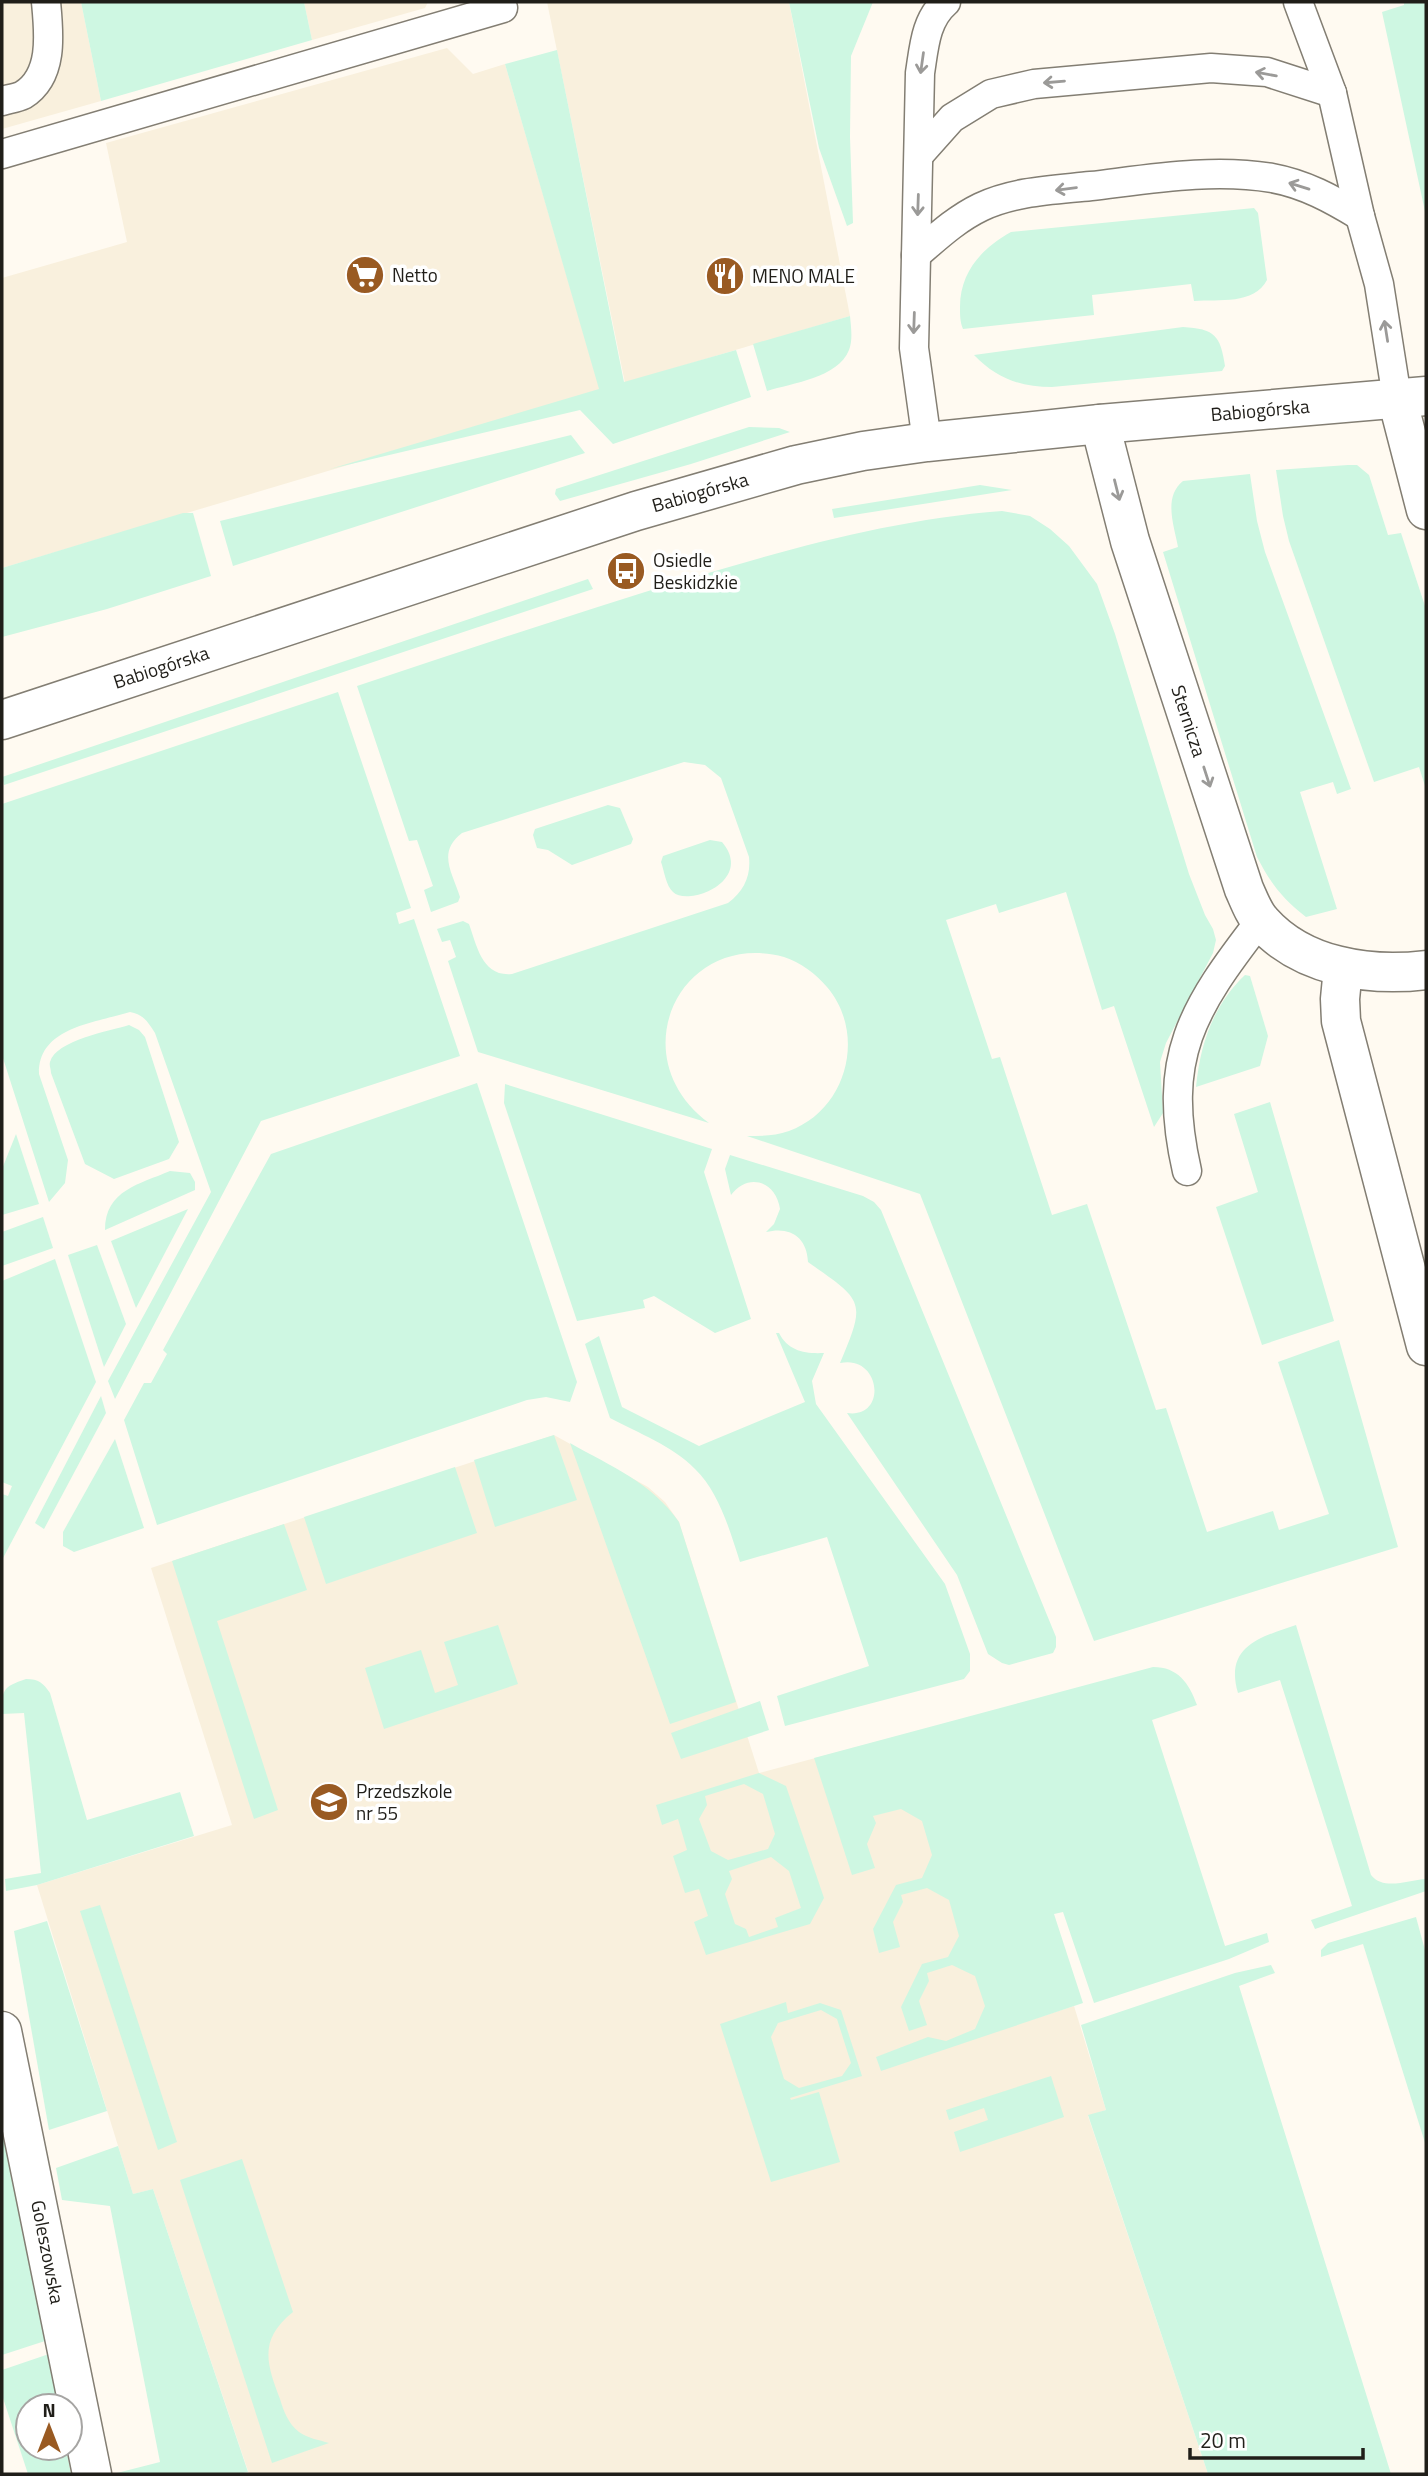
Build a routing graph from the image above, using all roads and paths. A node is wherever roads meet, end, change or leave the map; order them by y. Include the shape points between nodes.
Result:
1 (46, 2) edge
2 (946, 2) edge
3 (1298, 2) edge
4 (503, 8) dead end
5 (1332, 93) junction
6 (2, 101) edge
7 (2, 154) edge
8 (919, 155) junction
9 (1360, 216) junction
10 (916, 255) junction
11 (1411, 397) edge
12 (1100, 424) junction
13 (928, 442) junction
14 (1426, 510) edge
15 (2, 720) edge
16 (1260, 921) junction
17 (1343, 968) junction
18 (1426, 970) edge
19 (1187, 1171) dead end
20 (1426, 1346) edge
21 (2, 2033) edge
22 (92, 2474) edge

1 - 6 lane via 44,68 35,86
2 -> 8 lane via 926,31 920,73
3 - 5 lane
4 - 7 lane
5 -> 8 lane via 1267,72 1210,68 1034,84 991,94 952,118
5 - 9 lane
8 -> 10 lane
9 -> 10 lane via 1319,191 1273,178 1223,173 1018,194 949,226
11 -> 9 lane
10 -> 13 lane via 914,348
11 - 12 street, Babiogórska
11 - 14 street
12 - 13 street, Babiogórska
12 -> 16 street, Sternicza via 1130,541 1244,889
13 - 15 street, Babiogórska via 796,464 636,511
16 - 17 street, Sternicza via 1292,946
16 - 19 lane via 1199,1009 1182,1049 1178,1124
17 - 18 street, Sternicza
17 - 20 street via 1341,1021
21 - 22 street, Goleszowska

